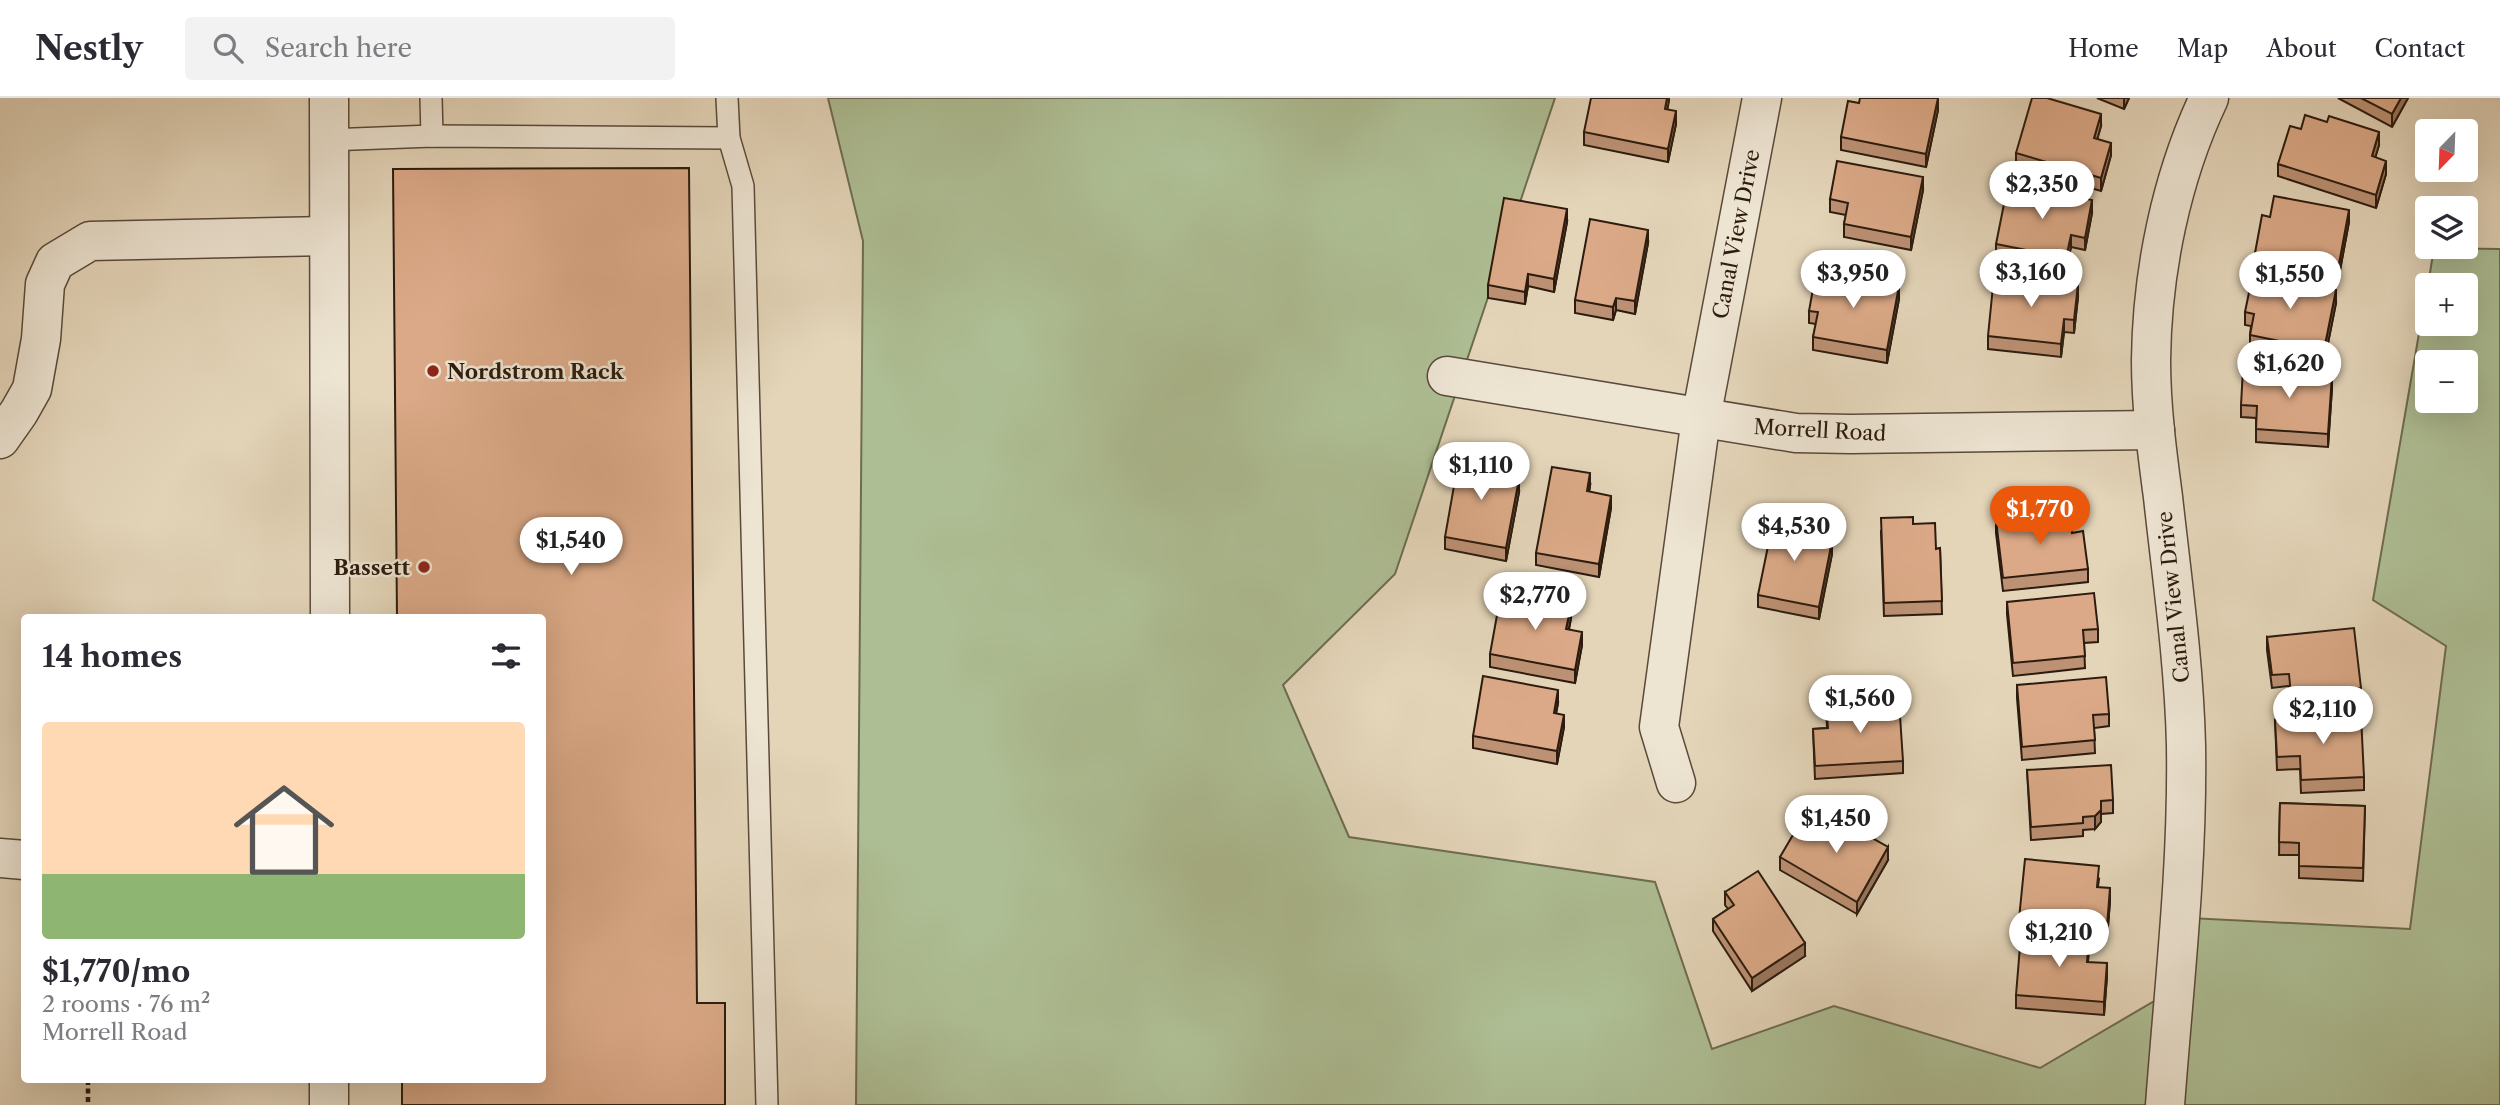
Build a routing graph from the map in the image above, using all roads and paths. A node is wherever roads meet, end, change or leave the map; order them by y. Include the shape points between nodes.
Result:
1 (329, 98) edge
2 (431, 98) edge
3 (727, 98) edge
4 (1762, 98) edge
5 (2209, 98) edge
6 (432, 136) junction
7 (729, 138) junction
8 (328, 140) junction
9 (328, 236) junction
10 (1447, 376) dead end
11 (1701, 418) junction
12 (2155, 430) junction
13 (0, 439) edge
14 (330, 614) edge
15 (1676, 783) dead end
16 (0, 858) edge
17 (21, 860) edge
18 (88, 1083) edge
19 (329, 1083) edge
20 (88, 1105) edge
21 (329, 1105) edge
22 (767, 1105) edge
23 (2165, 1105) edge

1 - 8 street
2 - 6 lane
3 - 7 lane
4 - 11 street, Canal View Drive
5 - 12 street, Canal View Drive via 2175,191 2157,281 2151,360
6 - 7 lane
6 - 8 lane
7 - 22 lane via 743,186
8 - 9 street
9 - 13 street via 90,241 55,262 45,284 32,389
9 - 14 street
10 - 11 street, Morrell Road
11 - 12 street, Morrell Road via 1796,433 1852,435
11 - 15 street, Canal View Drive via 1658,727
12 - 23 street, Canal View Drive via 2186,744 2185,841
16 - 17 street
18 - 20 path
19 - 21 street

